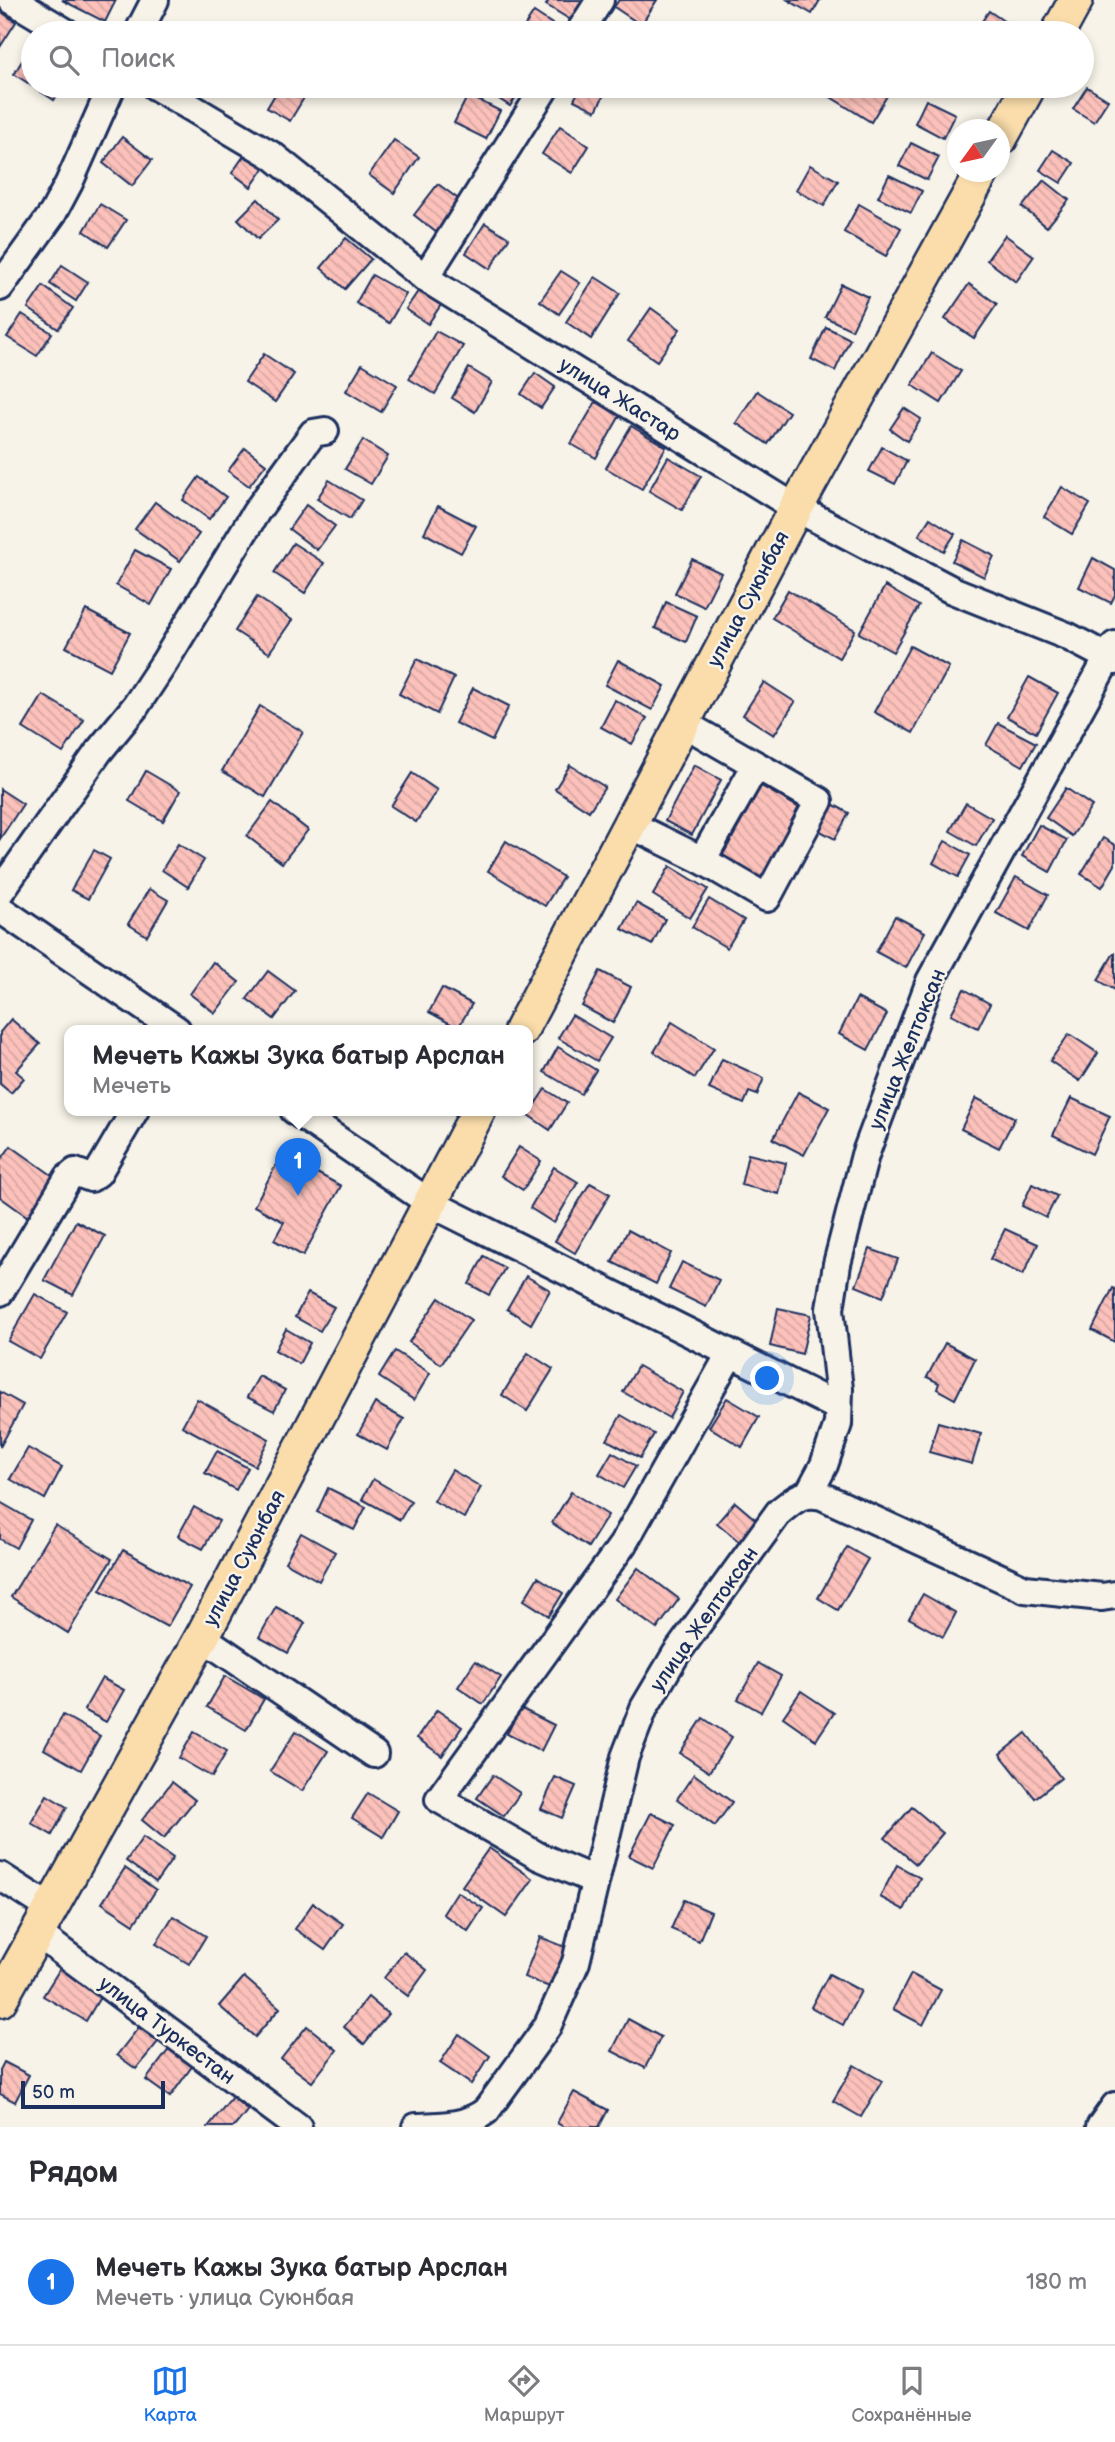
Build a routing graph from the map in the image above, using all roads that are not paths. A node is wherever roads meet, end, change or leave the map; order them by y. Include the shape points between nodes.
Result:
1 (12, 0) edge
2 (155, 0) edge
3 (600, 0) edge
4 (1076, 0) edge
5 (47, 21) edge
6 (144, 21) edge
7 (587, 21) edge
8 (1065, 21) edge
9 (107, 98) edge
10 (175, 98) edge
11 (538, 98) edge
12 (1022, 98) edge
13 (1010, 120) edge
14 (976, 182) edge
15 (425, 278) junction
16 (0, 287) edge
17 (325, 430) dead end
18 (796, 508) junction
19 (1113, 654) edge
20 (683, 723) junction
21 (756, 765) junction
22 (629, 824) junction
23 (702, 860) junction
24 (0, 892) edge
25 (0, 909) edge
26 (170, 1025) edge
27 (524, 1025) edge
28 (131, 1116) edge
29 (303, 1116) edge
30 (476, 1116) edge
31 (430, 1203) junction
32 (0, 1292) edge
33 (730, 1354) junction
34 (838, 1407) junction
35 (809, 1493) junction
36 (1115, 1595) edge
37 (202, 1637) junction
38 (374, 1754) dead end
39 (0, 1876) edge
40 (594, 1880) junction
41 (43, 1920) junction
42 (0, 2000) edge
43 (1115, 2106) edge
44 (298, 2127) edge
45 (419, 2127) edge
46 (1100, 2127) edge

1 - 5 street
2 - 6 street
3 - 7 street
4 - 8 main road
9 - 16 street via 69,183
10 - 15 street, улица Жастар via 272,156
11 - 15 street
12 - 13 main road
14 - 18 main road, улица Суюнбая
15 - 18 street, улица Жастар
17 - 24 street via 313,433 256,512 164,663
18 - 19 street, улица Жастар via 952,590
18 - 20 main road, улица Суюнбая
19 - 34 street, улица Желтоксан via 930,981 865,1155 830,1309
20 - 21 street
20 - 22 main road, улица Суюнбая
21 - 23 street
21 - 23 street via 819,801 767,898
22 - 23 street
22 - 27 main road, улица Суюнбая
25 - 26 street
28 - 32 street via 98,1173 92,1178 75,1172 68,1178
29 - 31 street
30 - 31 main road, улица Суюнбая
31 - 33 street
31 - 37 main road, улица Суюнбая
33 - 34 street
33 - 40 street via 623,1544 439,1799 538,1856
34 - 35 street, улица Желтоксан via 838,1424
35 - 36 street via 1024,1589
35 - 40 street, улица Желтоксан via 779,1512 676,1654 644,1709 625,1757
37 - 38 street
37 - 41 main road, улица Суюнбая
39 - 41 street, улица Туркестан
40 - 45 street, улица Желтоксан via 576,1962 547,2027 475,2120
41 - 42 main road, улица Суюнбая
41 - 44 street, улица Туркестан
43 - 46 street

